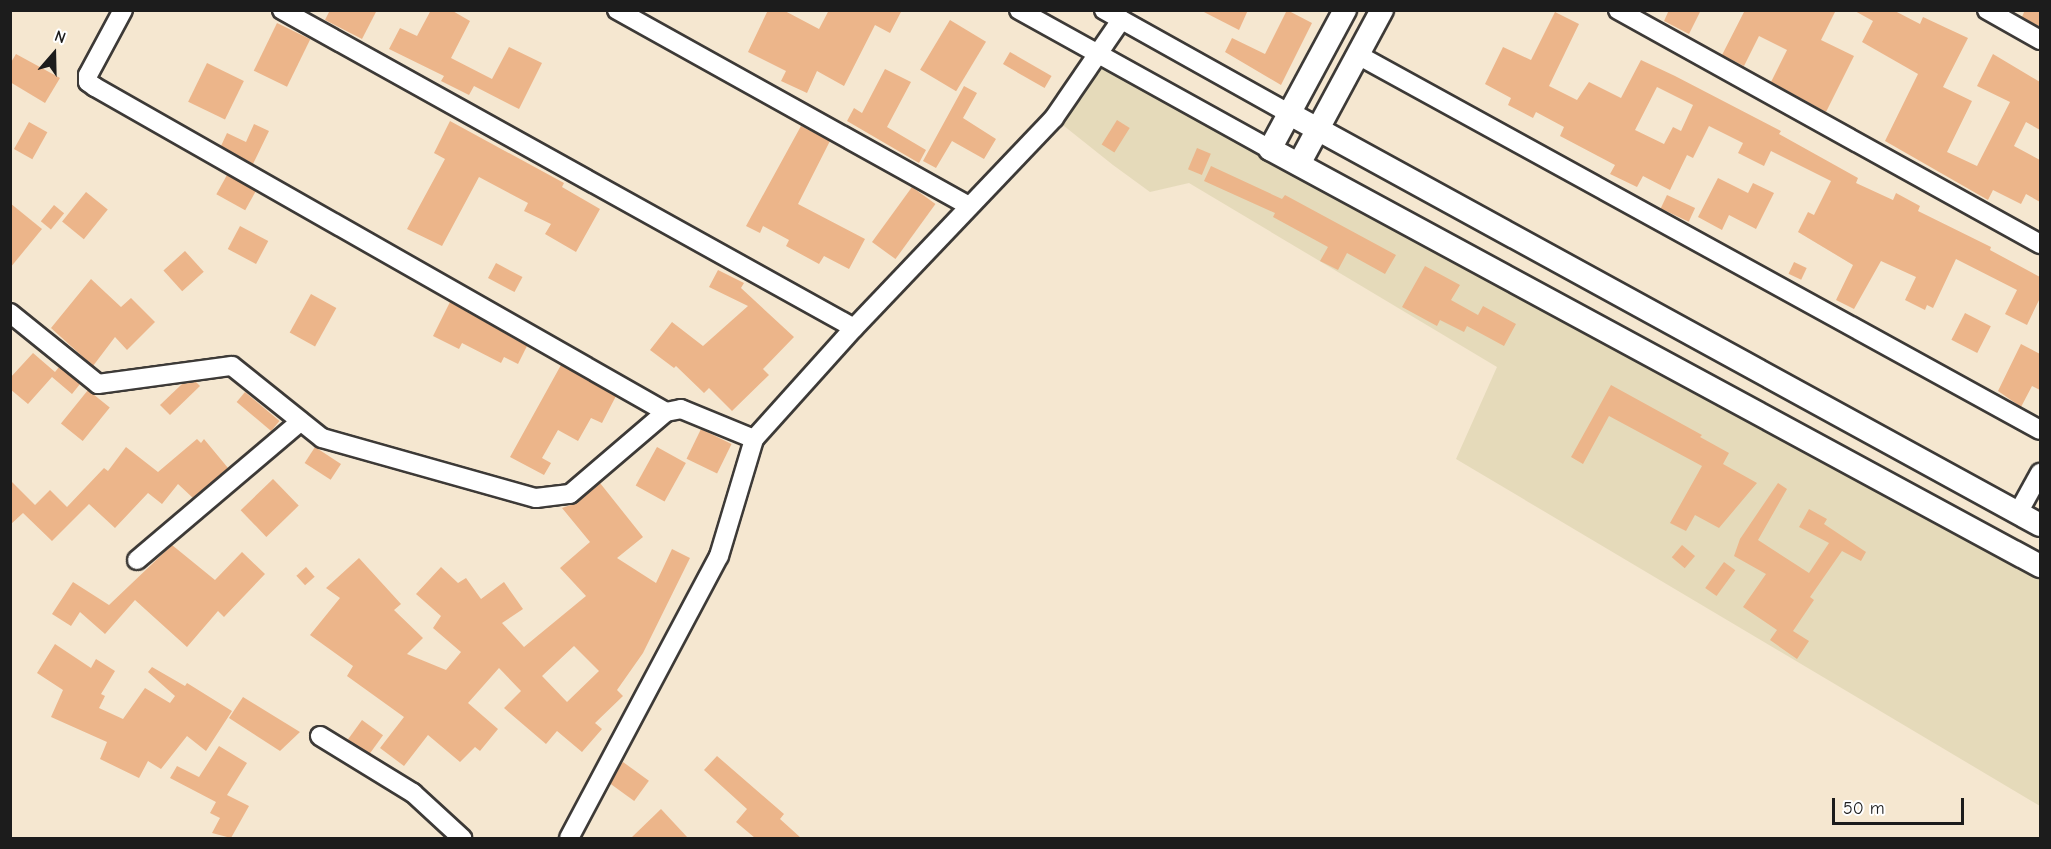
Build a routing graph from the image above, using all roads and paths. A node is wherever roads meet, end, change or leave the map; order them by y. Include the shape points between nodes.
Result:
1 (123, 10) edge
2 (282, 10) edge
3 (617, 10) edge
4 (1019, 10) edge
5 (1104, 10) edge
6 (1345, 10) edge
7 (1382, 10) edge
8 (1618, 10) edge
9 (1987, 10) edge
10 (1121, 20) junction
11 (2040, 40) edge
12 (1100, 55) junction
13 (1358, 55) junction
14 (1290, 114) junction
15 (1317, 128) junction
16 (1270, 149) junction
17 (1299, 164) junction
18 (969, 206) junction
19 (2040, 244) edge
20 (10, 313) edge
21 (854, 328) junction
22 (666, 412) junction
23 (300, 422) junction
24 (2040, 430) edge
25 (754, 439) junction
26 (2040, 473) edge
27 (2018, 513) junction
28 (2040, 525) edge
29 (137, 560) dead end
30 (2040, 566) edge
31 (320, 736) dead end
32 (462, 838) edge
33 (569, 838) edge

1 - 22 street via 88,75 88,82
2 - 21 street
3 - 18 street
4 - 12 street
5 - 10 street
6 - 14 street
7 - 13 street
8 - 19 street
9 - 11 street
10 - 12 street
10 - 14 street
12 - 16 street
12 - 18 street via 1054,118
13 - 15 street
13 - 24 street
14 - 15 street
14 - 16 street
15 - 17 street
15 - 27 street
16 - 17 street
17 - 30 street
18 - 21 street
20 - 23 street via 98,384 232,366
21 - 25 street
22 - 23 street via 570,494 537,498 322,438
22 - 25 street via 681,409
23 - 29 street
25 - 33 street via 719,556
26 - 27 street
27 - 28 street
31 - 32 street via 413,793

